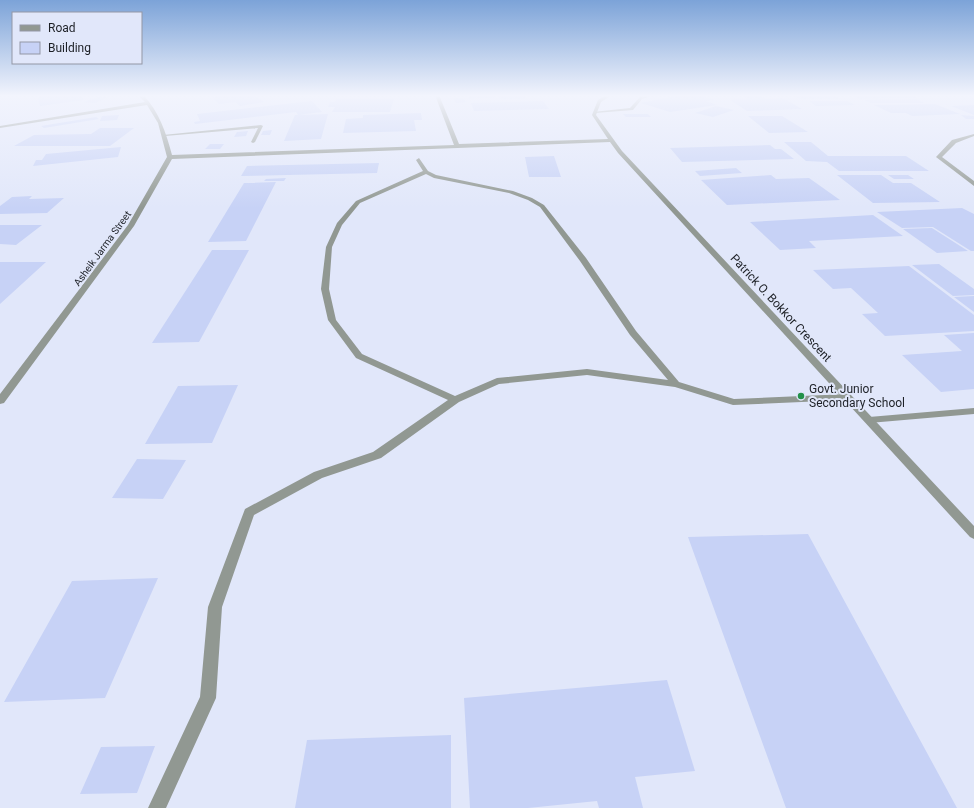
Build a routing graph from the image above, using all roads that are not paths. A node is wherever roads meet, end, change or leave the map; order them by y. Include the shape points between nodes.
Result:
1 (189, 133) edge
2 (258, 133) edge
3 (452, 133) edge
4 (606, 133) edge
5 (165, 135) joint
6 (974, 135) edge
7 (611, 140) junction
8 (253, 142) dead end
9 (457, 146) junction
10 (170, 157) junction
11 (419, 160) dead end
12 (426, 172) junction
13 (974, 184) edge
14 (676, 384) junction
15 (847, 397) junction
16 (455, 400) junction
17 (0, 401) edge
18 (974, 411) edge
19 (869, 420) junction
20 (974, 534) edge
21 (157, 808) edge

1 - 5 street
2 - 8 street
3 - 9 street
4 - 7 street, Patrick O. Bokkor Crescent
5 - 10 street
6 - 13 street via 965,136 947,145 939,156
7 - 9 street
7 - 15 street, Patrick O. Bokkor Crescent
9 - 10 street
10 - 17 street, Asheik Jarma Street via 131,226
11 - 12 street
12 - 14 street via 434,176 511,192 542,206 633,333
12 - 16 street via 358,202 348,213 339,224 329,247 325,289 332,320 359,356
14 - 15 street via 733,402
14 - 16 street via 586,372 497,381
15 - 19 street, Patrick O. Bokkor Crescent
16 - 21 street via 377,456 318,475 249,512 215,607 208,698
18 - 19 street
19 - 20 street, Patrick O. Bokkor Crescent

